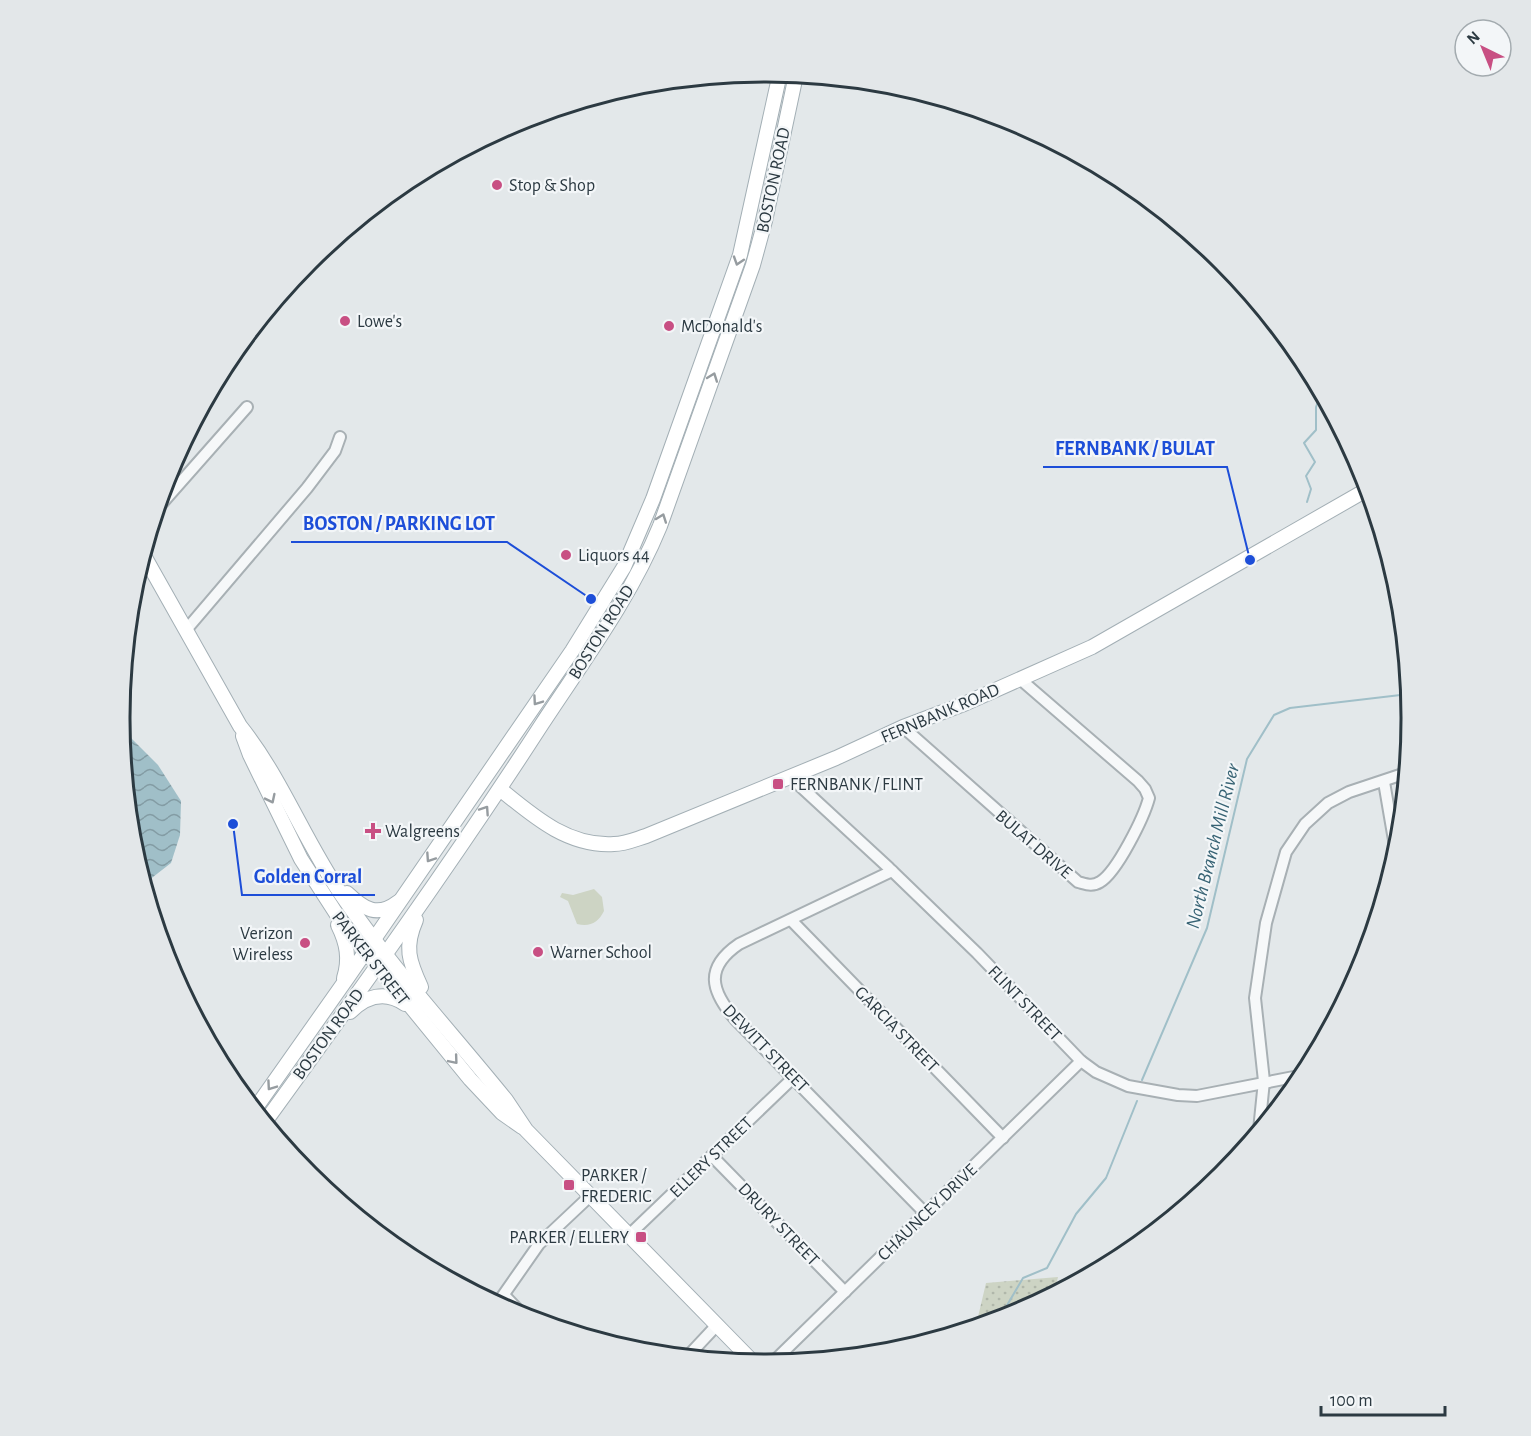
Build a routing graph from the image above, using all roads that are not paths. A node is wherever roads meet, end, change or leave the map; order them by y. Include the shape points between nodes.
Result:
1 (778, 83) edge
2 (794, 83) edge
3 (247, 407) dead end
4 (340, 437) dead end
5 (172, 492) edge
6 (1360, 494) edge
7 (149, 566) edge
8 (186, 630) junction
9 (1020, 680) junction
10 (240, 726) junction
11 (903, 727) junction
12 (1398, 777) edge
13 (1384, 782) junction
14 (799, 785) dead end
15 (500, 789) junction
16 (1392, 826) edge
17 (892, 871) junction
18 (332, 880) junction
19 (316, 883) junction
20 (428, 893) junction
21 (403, 896) junction
22 (791, 920) junction
23 (374, 939) junction
24 (365, 952) junction
25 (386, 954) junction
26 (377, 966) junction
27 (335, 995) junction
28 (433, 1010) junction
29 (417, 1015) junction
30 (324, 1040) junction
31 (1081, 1061) junction
32 (793, 1077) junction
33 (1290, 1077) edge
34 (1264, 1081) junction
35 (259, 1103) edge
36 (270, 1115) edge
37 (1260, 1116) edge
38 (526, 1130) junction
39 (1003, 1138) junction
40 (712, 1156) junction
41 (590, 1196) junction
42 (926, 1214) junction
43 (628, 1236) junction
44 (845, 1292) junction
45 (503, 1296) edge
46 (717, 1325) junction
47 (694, 1349) edge
48 (744, 1353) edge
49 (782, 1353) edge

1 -> 21 main road, BOSTON ROAD via 740,255 637,540 572,651
15 -> 2 main road, BOSTON ROAD via 620,605 655,538 758,251
3 - 5 street
4 - 8 street via 335,451 307,488
6 - 9 main road, FERNBANK ROAD via 1092,647
7 - 8 main road, PARKER STREET
8 - 10 main road, PARKER STREET
9 - 11 main road, FERNBANK ROAD
9 - 11 street, BULAT DRIVE via 1138,781 1149,798 1123,853 1100,882 1090,886 1078,882
10 - 18 main road, PARKER STREET via 259,750
10 -> 19 main road, PARKER STREET via 250,755
11 - 15 main road, FERNBANK ROAD via 646,836 616,844 568,837 533,816
12 - 13 street
13 - 16 street
13 - 34 street via 1328,803 1305,824 1286,852 1266,923 1255,998
14 - 17 street, FLINT STREET
20 -> 15 main road, BOSTON ROAD
17 - 22 street, DEWITT STREET
17 - 31 street, FLINT STREET
18 - 21 main road via 363,908 376,911 392,907
18 - 23 main road, PARKER STREET
19 - 24 main road, PARKER STREET
19 - 27 main road via 347,949 345,975
20 - 25 main road, BOSTON ROAD
20 - 28 main road via 409,940 409,955
21 - 23 main road, BOSTON ROAD
22 - 32 street, DEWITT STREET via 729,951 714,977 721,1003
22 - 39 street, GARCIA STREET
23 - 24 main road, BOSTON ROAD
23 - 25 main road, PARKER STREET
24 - 26 main road, PARKER STREET
24 - 27 main road, BOSTON ROAD
25 - 26 main road, BOSTON ROAD
25 - 28 main road, PARKER STREET
26 - 29 main road, PARKER STREET
26 - 30 main road, BOSTON ROAD
27 -> 35 main road, BOSTON ROAD
28 - 38 main road, PARKER STREET via 507,1100
29 - 30 main road via 393,997 371,997 354,1008
29 -> 38 main road, PARKER STREET via 491,1102
30 - 36 main road, BOSTON ROAD
31 - 34 street, FLINT STREET via 1128,1086 1178,1095 1197,1096
31 - 39 street, CHAUNCEY DRIVE
32 - 40 street, ELLERY STREET
32 - 42 street, DEWITT STREET
33 - 34 street, FLINT STREET
34 - 37 street
38 - 41 main road, PARKER STREET
39 - 42 street, CHAUNCEY DRIVE
40 - 43 street, ELLERY STREET
40 - 44 street, DRURY STREET
41 - 43 main road, PARKER STREET
41 - 45 street via 539,1244
42 - 44 street, CHAUNCEY DRIVE
43 - 46 main road, PARKER STREET
44 - 49 street, CHAUNCEY DRIVE
46 - 47 street
46 - 48 main road, PARKER STREET

